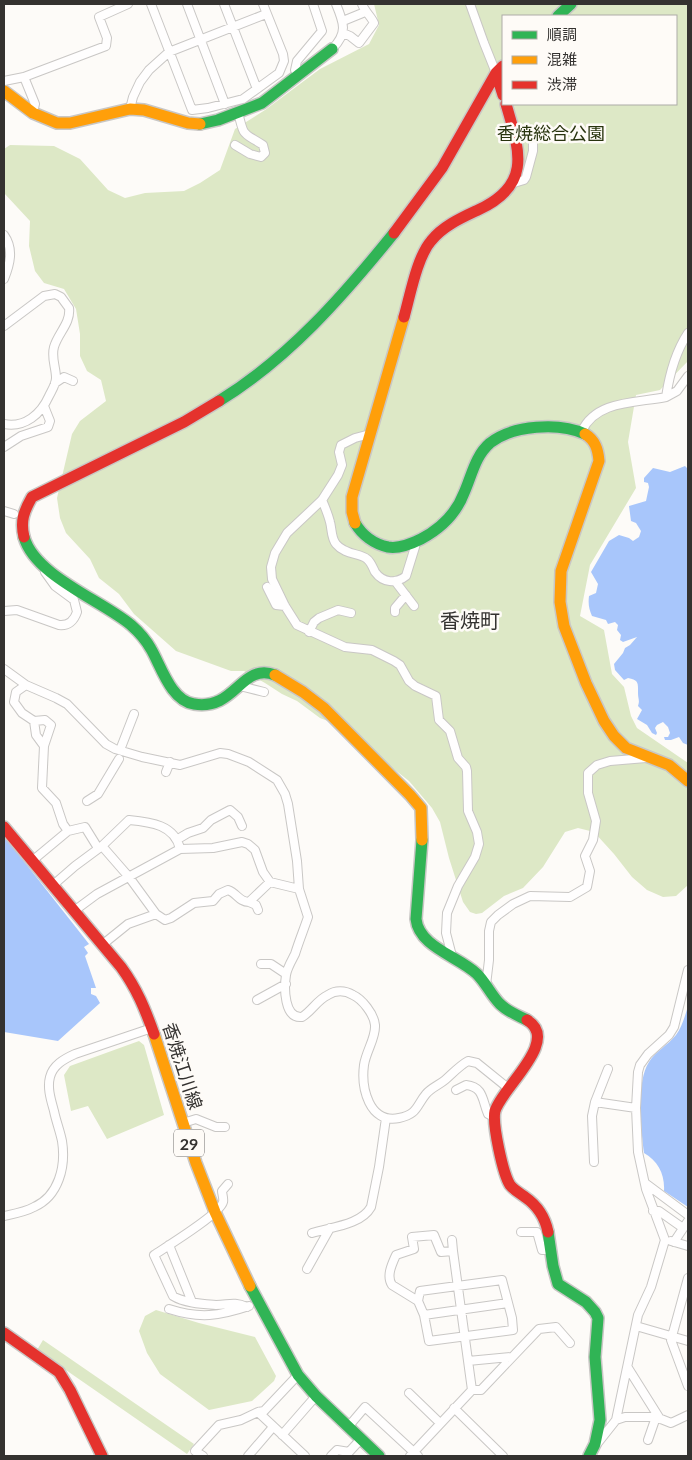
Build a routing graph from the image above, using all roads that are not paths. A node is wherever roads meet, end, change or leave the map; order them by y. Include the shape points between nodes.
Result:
1 (128, 4) edge
2 (151, 4) edge
3 (187, 4) edge
4 (224, 4) edge
5 (263, 4) edge
6 (313, 4) edge
7 (336, 4) edge
8 (362, 4) edge
9 (470, 4) edge
10 (571, 4) edge
11 (365, 12) junction
12 (266, 14) junction
13 (559, 15) edge
14 (342, 21) junction
15 (233, 27) junction
16 (342, 33) junction
17 (201, 39) junction
18 (332, 49) joint
19 (169, 52) junction
20 (500, 69) edge
21 (299, 74) junction
22 (24, 78) junction
23 (4, 81) edge
24 (502, 86) edge
25 (257, 89) junction
26 (4, 91) edge
27 (225, 104) junction
28 (506, 105) edge
29 (130, 109) junction
30 (238, 112) junction
31 (34, 113) junction
32 (533, 135) dead end
33 (235, 145) dead end
34 (514, 183) junction
35 (4, 235) edge
36 (4, 279) edge
37 (4, 326) edge
38 (688, 334) edge
39 (688, 376) edge
40 (72, 381) dead end
41 (55, 383) junction
42 (666, 397) junction
43 (44, 406) junction
44 (4, 424) edge
45 (582, 431) junction
46 (370, 434) junction
47 (4, 448) edge
48 (322, 500) junction
49 (9, 515) edge
50 (416, 540) junction
51 (45, 572) junction
52 (395, 581) junction
53 (268, 588) dead end
54 (406, 595) junction
55 (285, 606) junction
56 (414, 606) dead end
57 (4, 611) edge
58 (395, 612) dead end
59 (351, 613) dead end
60 (309, 632) junction
61 (4, 669) edge
62 (26, 685) junction
63 (240, 686) junction
64 (264, 692) dead end
65 (134, 714) dead end
66 (34, 721) junction
67 (44, 746) junction
68 (120, 750) junction
69 (652, 758) junction
70 (119, 759) dead end
71 (170, 762) junction
72 (166, 772) dead end
73 (688, 781) edge
74 (87, 801) dead end
75 (242, 826) dead end
76 (4, 827) edge
77 (68, 831) junction
78 (178, 839) junction
79 (100, 847) junction
80 (180, 849) junction
81 (32, 860) junction
82 (129, 877) junction
83 (270, 882) junction
84 (52, 886) junction
85 (299, 889) junction
86 (249, 902) junction
87 (258, 910) dead end
88 (74, 911) junction
89 (156, 914) junction
90 (102, 945) junction
91 (452, 957) junction
92 (261, 964) dead end
93 (688, 970) edge
94 (286, 974) junction
95 (286, 984) junction
96 (486, 985) junction
97 (257, 1000) dead end
98 (152, 1028) junction
99 (608, 1069) dead end
100 (508, 1088) junction
101 (456, 1090) dead end
102 (595, 1102) junction
103 (636, 1108) junction
104 (494, 1117) junction
105 (386, 1118) junction
106 (183, 1123) junction
107 (225, 1126) dead end
108 (594, 1162) dead end
109 (645, 1183) junction
110 (228, 1184) dead end
111 (653, 1210) junction
112 (215, 1212) junction
113 (688, 1215) edge
114 (4, 1216) edge
115 (688, 1221) edge
116 (330, 1228) junction
117 (683, 1228) junction
118 (520, 1232) dead end
119 (312, 1233) dead end
120 (452, 1240) dead end
121 (665, 1240) junction
122 (674, 1242) junction
123 (169, 1245) junction
124 (688, 1246) edge
125 (550, 1250) junction
126 (453, 1252) junction
127 (307, 1269) dead end
128 (688, 1278) edge
129 (458, 1286) junction
130 (418, 1301) junction
131 (192, 1302) junction
132 (508, 1304) junction
133 (252, 1305) junction
134 (169, 1309) dead end
135 (461, 1311) junction
136 (424, 1315) junction
137 (636, 1326) junction
138 (4, 1333) edge
139 (464, 1336) junction
140 (672, 1336) junction
141 (688, 1341) edge
142 (570, 1343) dead end
143 (511, 1357) junction
144 (468, 1361) junction
145 (628, 1368) junction
146 (298, 1375) junction
147 (688, 1386) edge
148 (472, 1390) junction
149 (409, 1393) dead end
150 (316, 1396) junction
151 (454, 1408) junction
152 (258, 1412) junction
153 (688, 1415) edge
154 (658, 1418) junction
155 (616, 1420) junction
156 (440, 1423) junction
157 (348, 1427) junction
158 (273, 1428) junction
159 (282, 1435) junction
160 (361, 1439) junction
161 (648, 1440) dead end
162 (595, 1446) junction
163 (414, 1455) edge
164 (102, 1456) edge
165 (203, 1456) edge
166 (248, 1456) edge
167 (305, 1456) edge
168 (331, 1456) edge
169 (379, 1456) edge
170 (503, 1456) edge
171 (589, 1456) edge

1 - 22 street via 99,16 107,38 106,46
2 - 19 street
3 - 17 street
4 - 15 street
5 - 12 street
6 - 21 street via 322,31 298,61 294,70
7 - 14 street
8 - 11 street
9 - 20 street via 484,44
10 - 13 street
11 - 14 street
11 - 16 street via 374,23 359,43
12 - 15 street
12 - 25 street via 284,61 276,75
14 - 16 street
15 - 17 street
15 - 25 street
16 - 18 street
17 - 19 street
17 - 27 street
18 - 21 street
19 - 27 street via 192,110
19 - 29 street via 140,82
20 - 24 street
20 - 49 street via 442,168 393,234 295,344 233,392 184,422 40,492
21 - 30 street via 262,103
22 - 23 street
22 - 31 street via 35,104
25 - 27 street via 244,99
26 - 31 street
28 - 34 street via 518,160 518,175
29 - 30 street via 201,124
29 - 31 street via 64,124
30 - 33 street via 241,130 263,145 265,153 262,157 254,156
32 - 34 street via 533,152 526,177
34 - 46 street via 499,199 449,224 434,236 423,252
35 - 36 street via 11,249
37 - 41 street via 44,296 55,294 63,299 69,312 53,349
38 - 42 street via 677,357
39 - 42 street via 677,391
40 - 41 street via 64,377
41 - 43 street
42 - 45 street via 612,405 589,418
43 - 44 street via 23,423
43 - 47 street via 50,421 48,427 21,436
45 - 50 street via 554,427 523,428 500,436 480,455 460,503 448,520
45 - 69 street via 597,446 599,461 561,571 562,613 572,649 605,724 621,744
46 - 48 street via 341,445 340,470
46 - 50 street via 352,497 352,517 361,531 377,544 397,547
48 - 52 street via 336,544 352,555 365,557 378,576
48 - 55 street via 293,525 275,554 272,579
49 - 51 street via 16,544
50 - 52 street via 408,572
51 - 57 street via 74,600 77,612 71,622 59,625 17,610
51 - 63 street via 139,632 171,686 188,702 200,705 221,701
52 - 54 street
53 - 55 street via 276,605
54 - 56 street
54 - 58 street
55 - 60 street via 297,625
59 - 60 street via 338,610 320,618
60 - 91 street via 345,647 372,650 390,658 400,665 415,686 436,696 439,720 450,731 458,758 466,767 468,811 479,844 447,913 446,933
61 - 62 street
62 - 66 street via 15,694 14,702
62 - 68 street via 67,704 106,744
63 - 64 street
63 - 91 street via 249,676 264,672 305,693 329,712 418,805 423,825 417,928 424,938
65 - 68 street
66 - 67 street via 36,736
66 - 67 street via 45,720 51,725
67 - 77 street via 42,788 56,803
68 - 71 street
69 - 73 street via 676,769
69 - 96 street via 610,761 597,765 588,773 588,793 596,821 593,840 585,856 590,871 587,886 570,897 530,896 498,915 491,922 489,931
70 - 74 street via 98,794
71 - 72 street
71 - 85 street via 183,766 224,753 249,762 277,780 288,804
75 - 78 street via 230,810
76 - 81 street, 香焼江川線 / 29
77 - 79 street via 85,826
77 - 81 street
78 - 79 street via 158,824 129,820
78 - 80 street
79 - 82 street
79 - 84 street
80 - 82 street
80 - 83 street via 248,844 255,850
81 - 84 street, 香焼江川線 / 29
82 - 88 street
82 - 89 street
83 - 85 street
83 - 86 street
84 - 88 street, 香焼江川線 / 29
85 - 94 street via 308,917
86 - 87 street
86 - 89 street via 227,890 213,901 194,903 171,918 165,920
88 - 90 street, 香焼江川線 / 29
89 - 90 street via 128,924
90 - 98 street, 香焼江川線 / 29 via 138,992
91 - 96 street via 475,972
92 - 94 street via 271,964
93 - 103 street via 674,1027 640,1065
94 - 95 street
95 - 97 street
95 - 105 street via 289,1009 298,1018 306,1015 327,995 341,992 356,996 372,1015 375,1025 364,1076 370,1107
96 - 100 street via 504,1008 527,1020 538,1033 536,1047
98 - 106 street, 香焼江川線 / 29
98 - 114 street via 74,1054 55,1068 50,1075 49,1091 62,1139 63,1161 58,1181 52,1192 34,1207
99 - 102 street
100 - 104 street via 498,1102
100 - 105 street via 477,1063 468,1062 427,1093 413,1112 400,1118
101 - 104 street via 466,1085 478,1089 488,1114
102 - 103 street
102 - 108 street via 592,1116
103 - 109 street via 638,1152
104 - 125 street via 507,1178 516,1191 542,1213
105 - 116 street via 371,1207 365,1215
106 - 107 street via 196,1119 216,1127
106 - 112 street, 香焼江川線 / 29
109 - 111 street
109 - 113 street
110 - 112 street via 222,1191 222,1205
111 - 117 street
111 - 121 street
112 - 123 street
112 - 133 street, 香焼江川線 / 29
115 - 117 street
116 - 119 street
116 - 127 street
117 - 122 street
118 - 125 street via 537,1232 542,1250
120 - 126 street
121 - 122 street
121 - 137 street
122 - 124 street
123 - 131 street
123 - 131 street via 154,1255 173,1296
125 - 162 street via 558,1284 590,1303 598,1318 595,1359 601,1415
126 - 129 street
126 - 130 street via 441,1252 434,1235 412,1237 414,1250 396,1255 390,1282
128 - 140 street
129 - 130 street via 420,1291
129 - 132 street via 502,1280
129 - 135 street
130 - 136 street
131 - 133 street
132 - 135 street
132 - 139 street via 513,1330
133 - 134 street via 211,1316 186,1315
133 - 146 street, 香焼江川線 / 29
135 - 136 street
135 - 139 street
136 - 139 street via 429,1342
137 - 140 street
137 - 145 street
138 - 164 street via 59,1372
139 - 144 street
140 - 141 street
140 - 147 street via 671,1344
142 - 143 street via 556,1327 539,1329
143 - 144 street
143 - 148 street via 481,1390
144 - 148 street
145 - 154 street
145 - 155 street
146 - 150 street, 香焼江川線 / 29
146 - 152 street via 264,1411
148 - 151 street
149 - 156 street
150 - 157 street, 香焼江川線 / 29
150 - 159 street
151 - 156 street
151 - 170 street
152 - 158 street
152 - 165 street via 219,1425 195,1451
153 - 154 street via 671,1423
154 - 155 street via 625,1417
154 - 161 street
155 - 162 street
156 - 163 street
157 - 160 street, 香焼江川線 / 29
157 - 163 street via 365,1407
158 - 159 street
158 - 166 street
159 - 167 street
160 - 168 street via 348,1452 337,1450
160 - 169 street, 香焼江川線 / 29
162 - 171 street

